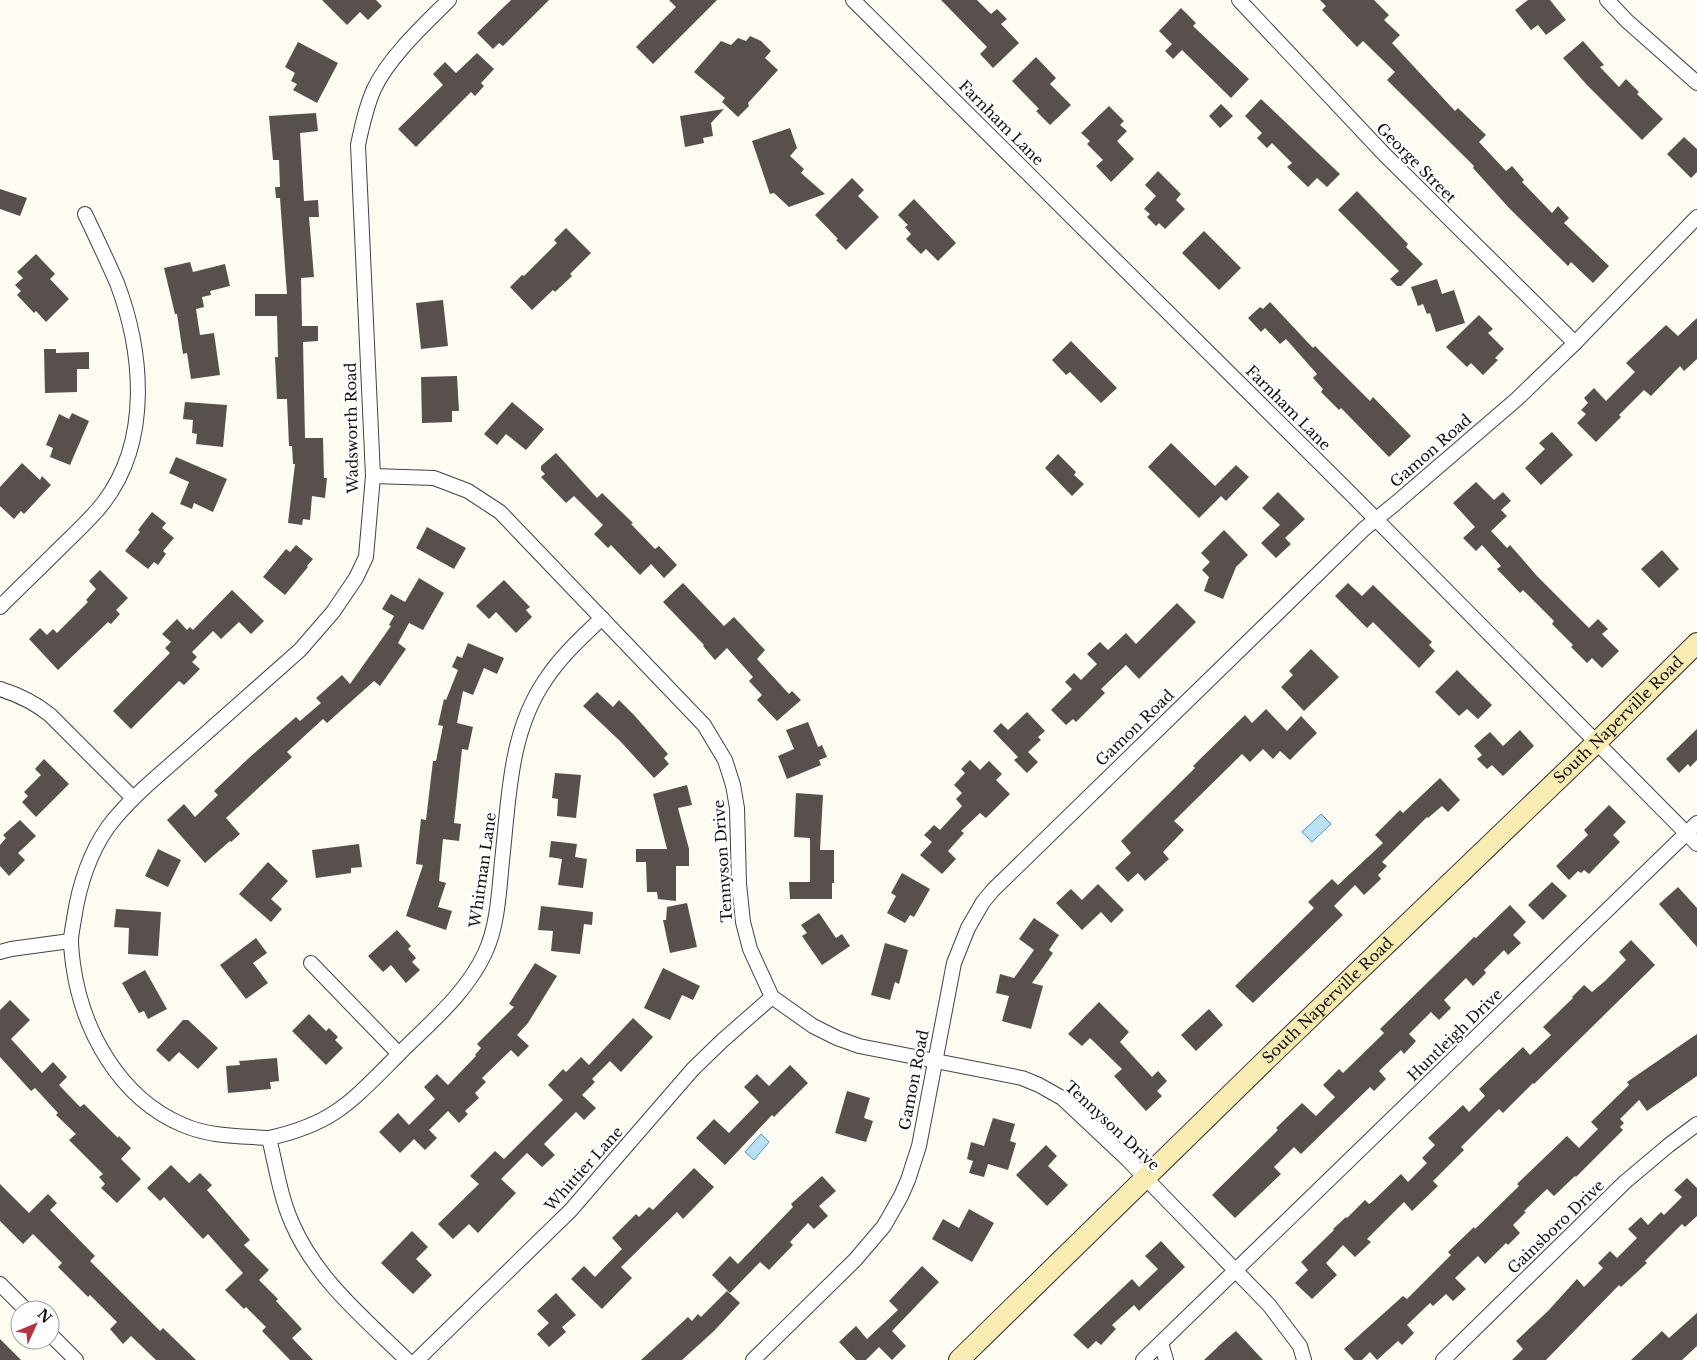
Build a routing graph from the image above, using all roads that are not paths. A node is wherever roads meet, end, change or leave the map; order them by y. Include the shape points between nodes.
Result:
1 (853, 0) edge
2 (1238, 0) edge
3 (1607, 0) edge
4 (442, 2) edge
5 (1697, 83) edge
6 (85, 214) dead end
7 (1697, 217) edge
8 (1575, 343) junction
9 (373, 476) junction
10 (1377, 520) junction
11 (0, 607) edge
12 (602, 618) junction
13 (1697, 643) edge
14 (0, 689) edge
15 (1597, 742) junction
16 (133, 798) junction
17 (1697, 823) edge
18 (1687, 833) junction
19 (1697, 844) edge
20 (70, 941) junction
21 (0, 952) edge
22 (311, 963) dead end
23 (772, 996) junction
24 (399, 1054) junction
25 (934, 1060) junction
26 (1697, 1124) edge
27 (269, 1138) junction
28 (1146, 1178) junction
29 (1235, 1270) junction
30 (0, 1284) edge
31 (16, 1300) edge
32 (1160, 1343) junction
33 (60, 1344) edge
34 (76, 1360) edge
35 (407, 1360) edge
36 (418, 1360) edge
37 (753, 1360) edge
38 (959, 1360) edge
39 (1143, 1360) edge
40 (1166, 1360) edge
41 (1304, 1360) edge
42 (1443, 1360) edge

1 - 10 street, Farnham Lane
2 - 8 street, George Street via 1384,154
3 - 5 street
4 - 9 street, Wadsworth Road via 382,74 366,109 358,145
6 - 11 street via 117,285 132,341 139,406 132,444 115,486 104,502
7 - 8 street, Gamon Road
8 - 10 street, Gamon Road via 1517,399
9 - 12 street, Tennyson Drive via 434,478 478,497 500,512
9 - 16 street, Wadsworth Road via 366,557 333,612 300,650
10 - 15 street, Farnham Lane
10 - 25 street, Gamon Road via 1364,529 983,902 968,928 954,964
12 - 23 street, Tennyson Drive via 696,716 725,760 737,808 743,922 750,949
12 - 24 street, Whitman Lane via 545,679 520,731 512,773 498,904 486,951 465,986
13 - 15 main road, South Naperville Road
14 - 16 street via 25,697 44,710
15 - 18 street, Farnham Lane
15 - 28 main road, South Naperville Road
16 - 20 street, Wadsworth Road via 108,827 88,862
17 - 18 street, Huntleigh Drive
18 - 19 street, Farnham Lane
18 - 29 street, Huntleigh Drive
20 - 21 street
20 - 27 street, Wadsworth Road via 76,984 89,1027 106,1057 133,1090 168,1117 200,1131
22 - 24 street
23 - 25 street, Tennyson Drive via 813,1026 837,1038 859,1046
23 - 36 street, Whittier Lane via 694,1070 570,1211
24 - 27 street, Whitman Lane via 342,1108 307,1127
25 - 28 street, Tennyson Drive via 1022,1078 1053,1092 1074,1108
25 - 37 street, Gamon Road via 914,1163 884,1226 855,1260
26 - 42 street, Gainsboro Drive via 1625,1182
27 - 35 street via 283,1198 314,1264 339,1294
28 - 29 street, Tennyson Drive
28 - 38 main road, South Naperville Road
29 - 32 street, Huntleigh Drive
29 - 41 street, Tennyson Drive via 1281,1320 1300,1346
30 - 31 street
32 - 39 street, Huntleigh Drive
32 - 40 street
33 - 34 street

